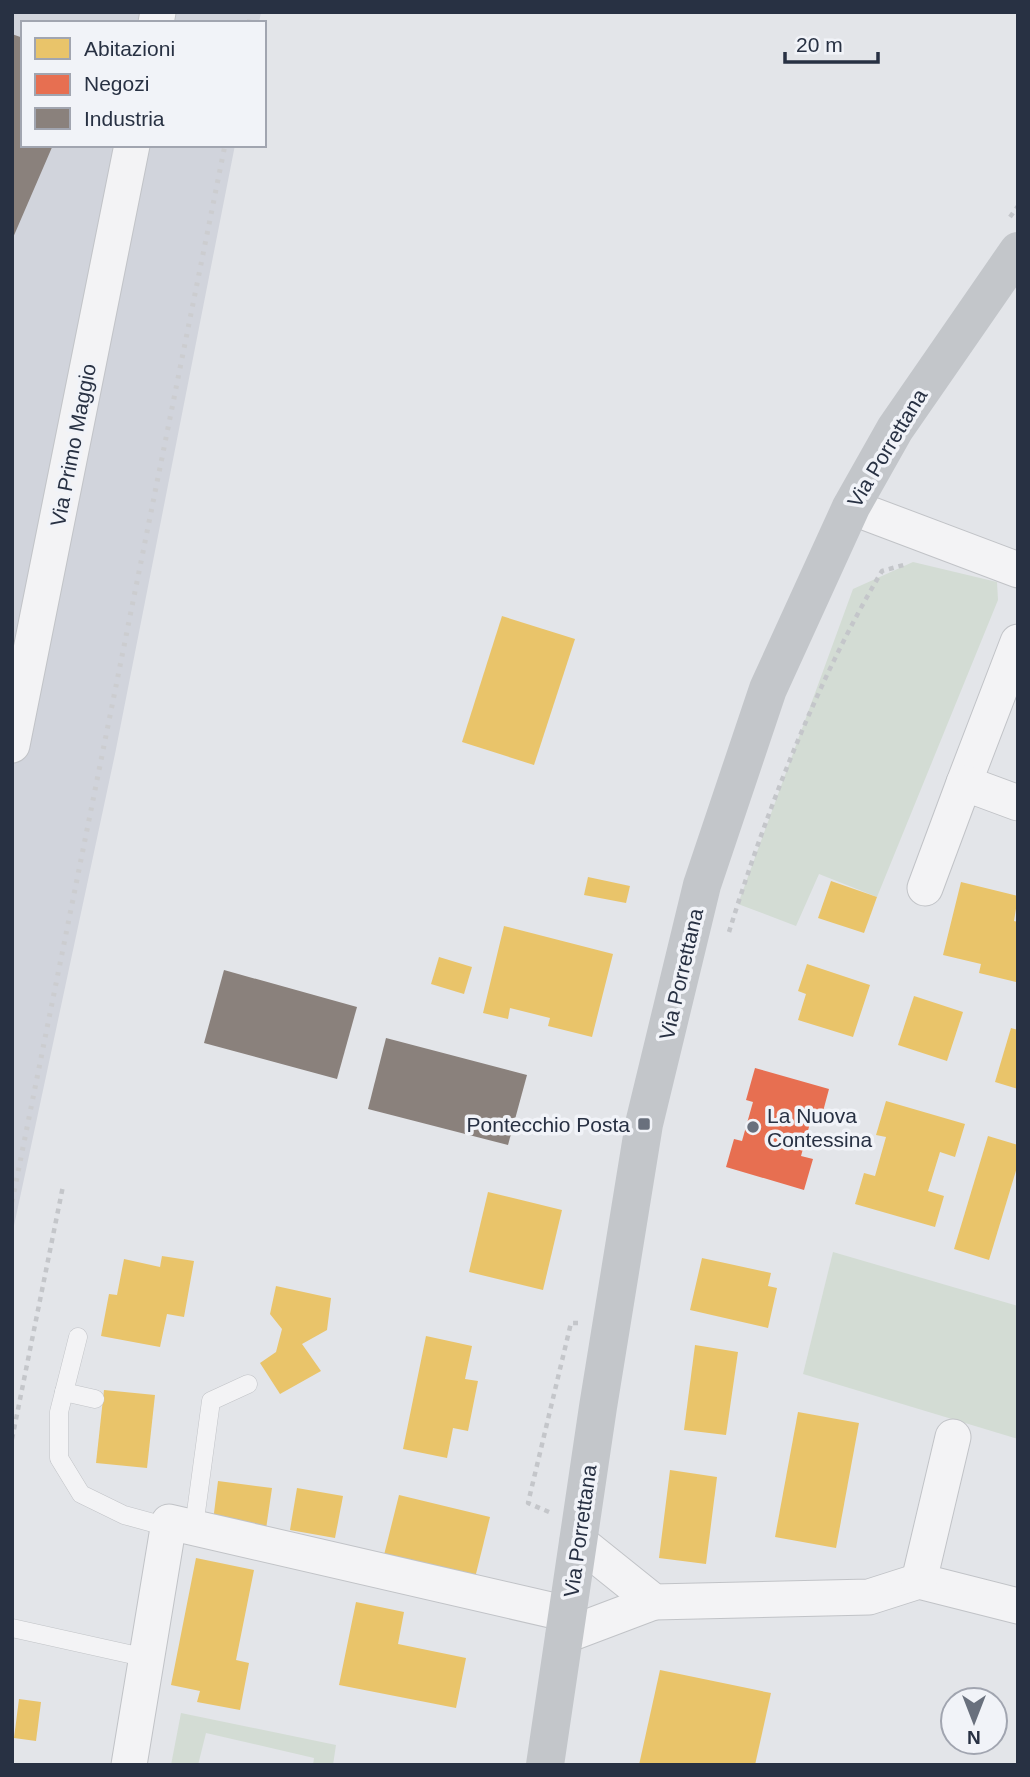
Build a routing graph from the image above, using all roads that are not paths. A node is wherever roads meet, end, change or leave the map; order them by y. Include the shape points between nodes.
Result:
1 (132, 147) edge
2 (1018, 251) edge
3 (850, 507) junction
4 (1018, 570) edge
5 (1018, 642) edge
6 (12, 745) edge
7 (964, 783) junction
8 (1018, 803) edge
9 (925, 888) dead end
10 (78, 1337) dead end
11 (248, 1384) dead end
12 (64, 1392) junction
13 (95, 1399) dead end
14 (953, 1437) dead end
15 (181, 1527) junction
16 (578, 1541) junction
17 (919, 1581) junction
18 (654, 1602) junction
19 (1018, 1606) edge
20 (566, 1625) junction
21 (12, 1628) edge
22 (147, 1658) junction
23 (129, 1765) edge
24 (545, 1765) edge

1 - 6 street, Via Primo Maggio
2 - 3 main road, Via Porrettana via 895,429
3 - 4 street
3 - 16 main road, Via Porrettana via 768,689 702,885 644,1124
5 - 7 street
7 - 8 street
7 - 9 street
10 - 12 lane
11 - 15 lane via 211,1401
12 - 13 lane
12 - 15 lane via 59,1458 81,1494 124,1515
14 - 17 street
15 - 20 street
15 - 22 street
16 - 18 street
16 - 20 main road, Via Porrettana
17 - 18 street via 869,1597
17 - 19 street
18 - 20 street
20 - 24 main road, Via Porrettana
21 - 22 lane
22 - 23 street

